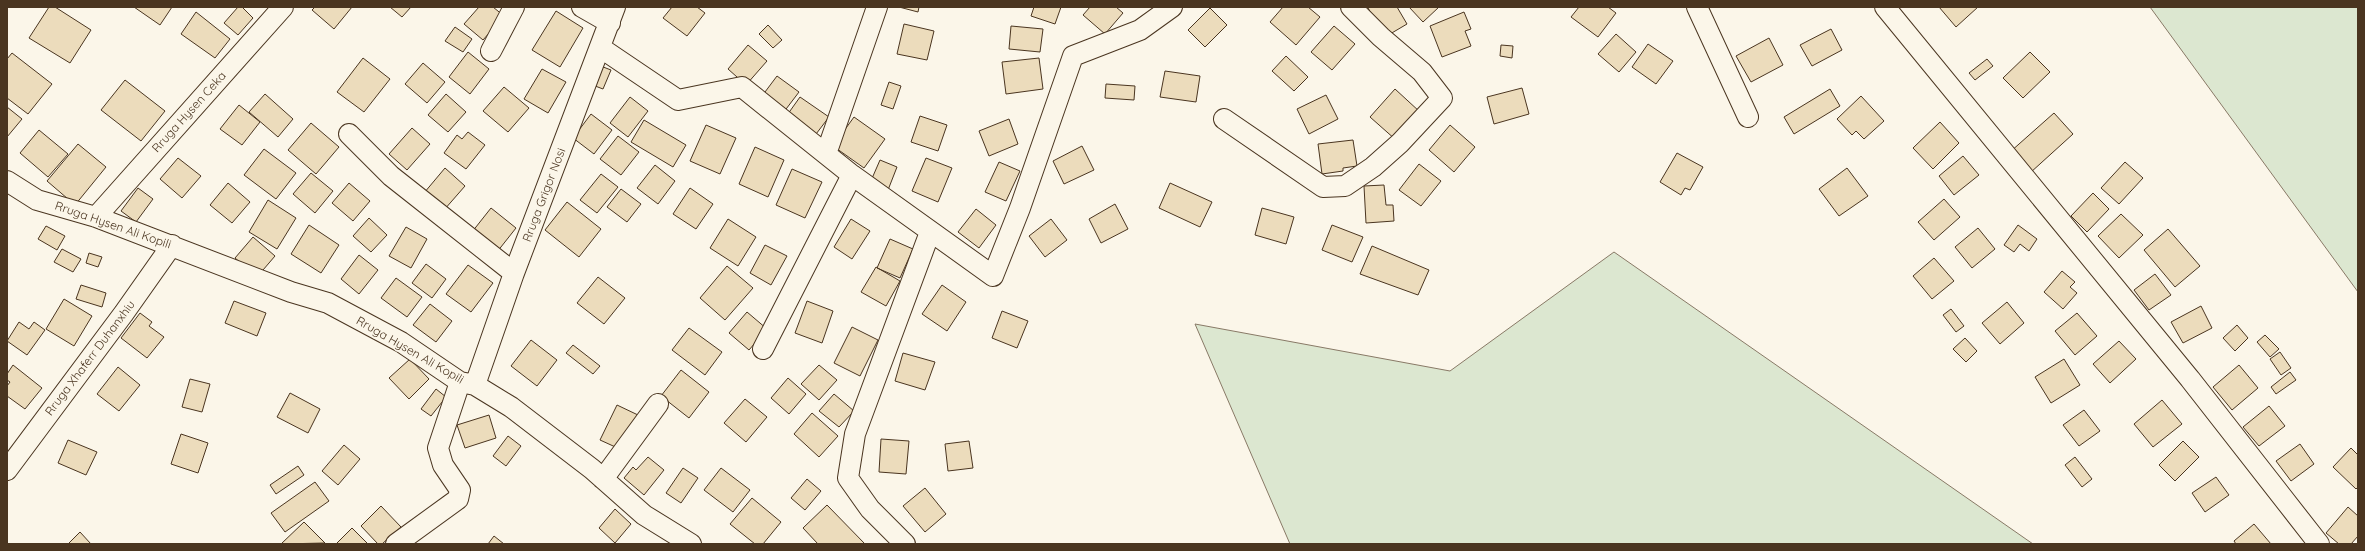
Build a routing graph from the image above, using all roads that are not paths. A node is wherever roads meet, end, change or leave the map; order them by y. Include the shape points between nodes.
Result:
1 (283, 7) edge
2 (514, 7) edge
3 (582, 7) edge
4 (877, 7) edge
5 (1172, 7) edge
6 (1351, 7) edge
7 (1697, 7) edge
8 (1885, 7) edge
9 (612, 15) edge
10 (601, 48) junction
11 (491, 51) dead end
12 (1748, 117) dead end
13 (1224, 119) dead end
14 (349, 134) dead end
15 (826, 154) junction
16 (852, 175) junction
17 (7, 180) edge
18 (96, 217) junction
19 (930, 232) junction
20 (172, 245) junction
21 (514, 272) junction
22 (764, 349) dead end
23 (468, 383) junction
24 (658, 404) dead end
25 (7, 470) edge
26 (603, 479) junction
27 (396, 544) edge
28 (691, 544) edge
29 (905, 544) edge
30 (2319, 544) edge

1 - 18 street, Rruga Hysen Ceka
2 - 11 street
3 - 9 street
4 - 15 street
5 - 19 street via 1140,30 1073,56 1020,208 993,276
6 - 13 street via 1422,72 1442,98 1400,143 1373,167 1345,186 1323,187
7 - 12 street
8 - 30 street via 2190,379
9 - 10 street, Rruga Grigor Nosi
10 - 15 street via 678,100 742,88
10 - 21 street, Rruga Grigor Nosi
14 - 21 street via 391,176
15 - 16 street
16 - 19 street
16 - 22 street
17 - 18 street, Rruga Hysen Ali Kopili via 37,200
18 - 20 street, Rruga Hysen Ali Kopili
19 - 29 street via 855,434 848,478 870,509
20 - 23 street, Rruga Hysen Ali Kopili via 292,292 328,303 401,342
20 - 25 street, Rruga Xhaferr Duhanxhiu
21 - 23 street, Rruga Grigor Nosi
23 - 26 street, Rruga Hysen Ali Kopili via 510,406
23 - 27 street, Rruga Grigor Nosi via 438,448 443,465 460,490 458,499
24 - 26 street
26 - 28 street, Rruga Hysen Ali Kopili via 644,515

